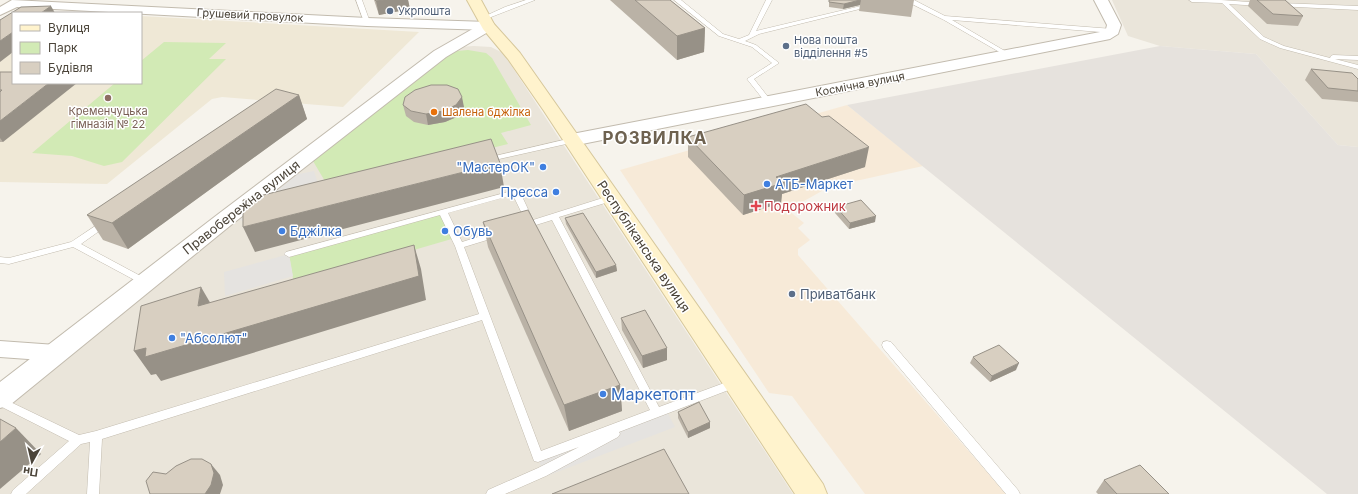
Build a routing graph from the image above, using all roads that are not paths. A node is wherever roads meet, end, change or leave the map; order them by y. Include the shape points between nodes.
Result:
1 (359, 0) edge
2 (532, 0) edge
3 (677, 0) edge
4 (769, 0) edge
5 (893, 0) edge
6 (907, 0) edge
7 (1102, 0) edge
8 (1192, 0) edge
9 (17, 1) edge
10 (1224, 2) junction
11 (1358, 8) edge
12 (0, 12) edge
13 (482, 15) edge
14 (944, 18) junction
15 (367, 22) junction
16 (1113, 31) junction
17 (751, 36) junction
18 (740, 40) junction
19 (457, 43) junction
20 (505, 46) junction
21 (1008, 55) junction
22 (1316, 56) junction
23 (1358, 58) edge
24 (1358, 67) edge
25 (768, 102) junction
26 (572, 140) junction
27 (480, 162) edge
28 (612, 198) junction
29 (443, 212) junction
30 (554, 216) junction
31 (113, 217) edge
32 (531, 223) junction
33 (74, 244) junction
34 (458, 246) junction
35 (289, 254) dead end
36 (0, 260) edge
37 (145, 282) junction
38 (484, 316) junction
39 (887, 345) dead end
40 (0, 349) edge
41 (56, 353) junction
42 (736, 382) junction
43 (0, 397) edge
44 (0, 401) edge
45 (652, 414) junction
46 (96, 436) junction
47 (78, 440) junction
48 (808, 493) edge
49 (17, 494) edge
50 (93, 494) edge
51 (492, 494) edge
52 (1014, 494) edge

1 - 15 lane
2 - 13 lane
3 - 18 lane via 721,35
4 - 17 lane
5 - 17 lane
6 - 14 lane
7 - 16 street via 1114,25
8 - 10 lane
9 - 12 street
9 - 15 street, Грушевий провулок
10 - 11 lane
10 - 22 lane via 1262,38 1282,47
13 - 15 street, Грушевий провулок
13 - 19 street, Правобережна вулиця
13 - 20 main road, Республіканська вулиця
14 - 16 lane
14 - 21 lane
16 - 21 street, Космічна вулиця via 1105,36
17 - 18 lane
18 - 25 lane via 754,46 776,63 750,79
19 - 20 street via 492,40
19 - 37 street, Правобережна вулиця
20 - 26 main road, Республіканська вулиця
21 - 25 street, Космічна вулиця
22 - 23 lane
22 - 24 lane
25 - 26 street, Космічна вулиця
26 - 27 lane
26 - 28 main road, Республіканська вулиця
28 - 30 lane
28 - 42 main road, Республіканська вулиця
29 - 32 lane via 516,192
29 - 34 lane
29 - 35 lane
30 - 32 lane
30 - 45 lane
31 - 33 lane
32 - 34 lane
33 - 36 lane via 9,261
33 - 37 lane
34 - 38 lane
37 - 41 street, Правобережна вулиця
38 - 45 lane via 538,458
38 - 46 lane
39 - 52 lane
40 - 41 street
41 - 43 street, Правобережна вулиця
42 - 45 lane
42 - 48 main road, Республіканська вулиця
44 - 47 lane
45 - 51 lane via 542,472
46 - 47 lane
46 - 50 lane
47 - 49 lane

